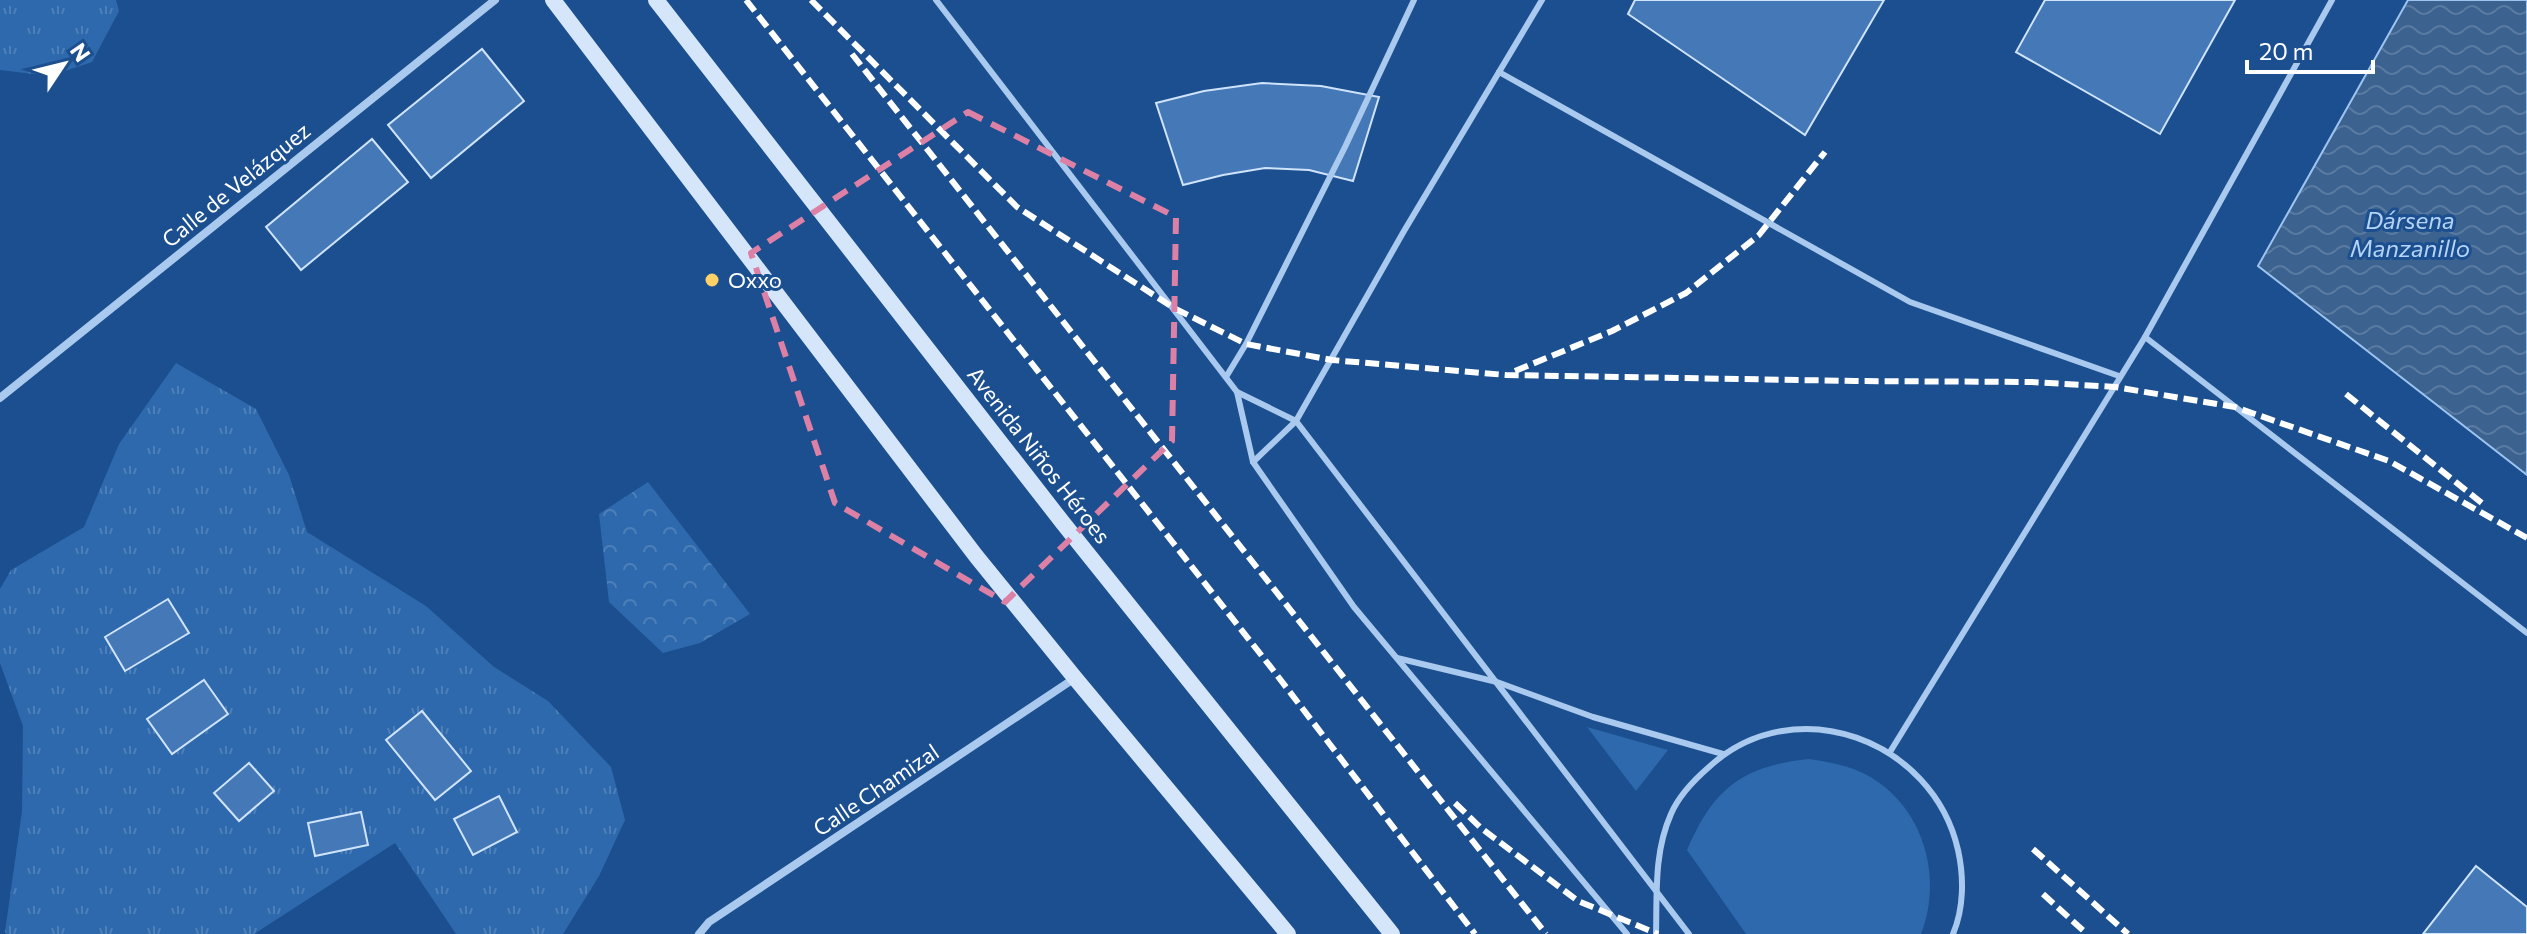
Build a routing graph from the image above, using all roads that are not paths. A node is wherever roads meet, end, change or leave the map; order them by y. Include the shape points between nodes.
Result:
1 (495, 0) edge
2 (553, 0) edge
3 (656, 0) edge
4 (936, 0) edge
5 (1414, 0) edge
6 (1542, 0) edge
7 (2332, 0) edge
8 (1499, 72) junction
9 (2145, 337) junction
10 (2119, 376) junction
11 (1226, 377) junction
12 (1237, 392) junction
13 (0, 398) edge
14 (1296, 421) junction
15 (1253, 462) junction
16 (2527, 633) edge
17 (1396, 658) junction
18 (1075, 678) junction
19 (1497, 682) junction
20 (1890, 752) junction
21 (1723, 754) junction
22 (1657, 889) junction
23 (1955, 932) edge
24 (699, 934) edge
25 (1288, 934) edge
26 (1392, 934) edge
27 (1627, 934) edge
28 (1656, 934) edge
29 (1689, 934) edge

1 - 13 street, Calle de Velázquez
2 - 18 main road via 976,556
3 - 26 main road, Avenida Niños Héroes via 1053,511
4 - 11 lane
5 - 11 lane
6 - 8 lane
7 - 9 lane
8 - 10 lane via 1910,302
8 - 14 lane
9 - 10 lane
9 - 16 lane
10 - 20 lane
11 - 12 lane
12 - 14 lane
12 - 15 lane
14 - 15 lane
14 - 19 lane
15 - 17 lane
17 - 19 lane
17 - 27 lane
18 - 24 street, Calle Chamizal via 709,922
18 - 25 main road
19 - 21 lane via 1593,717
19 - 22 lane
20 - 21 lane via 1843,733 1802,729 1762,736
20 - 23 lane via 1937,799 1953,831 1962,894
21 - 22 lane via 1690,784 1671,813 1657,858
22 - 28 lane
22 - 29 lane

